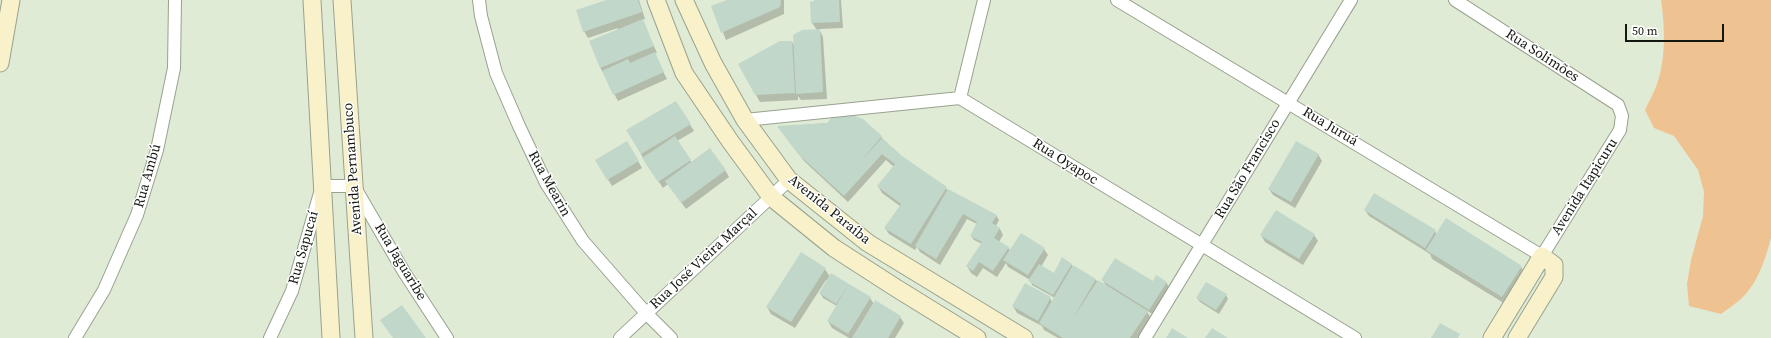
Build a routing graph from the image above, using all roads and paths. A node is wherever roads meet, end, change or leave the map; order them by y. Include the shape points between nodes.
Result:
1 (11, 0) edge
2 (176, 0) edge
3 (312, 0) edge
4 (342, 0) edge
5 (479, 0) edge
6 (656, 0) edge
7 (684, 0) edge
8 (984, 0) edge
9 (1117, 0) edge
10 (1351, 0) edge
11 (1455, 0) edge
12 (0, 63) edge
13 (960, 98) junction
14 (1288, 102) junction
15 (1622, 116) joint
16 (746, 120) junction
17 (789, 180) junction
18 (322, 186) junction
19 (354, 186) junction
20 (771, 197) junction
21 (1201, 246) junction
22 (1542, 256) junction
23 (929, 280) junction
24 (917, 301) junction
25 (646, 313) junction
26 (75, 338) edge
27 (270, 338) edge
28 (331, 338) edge
29 (364, 338) edge
30 (447, 338) edge
31 (620, 338) edge
32 (671, 338) edge
33 (977, 338) edge
34 (1024, 338) edge
35 (1145, 338) edge
36 (1355, 338) edge
37 (1492, 338) edge
38 (1517, 338) edge

1 - 12 main road
2 - 26 street, Rua Ambú via 174,68 156,150 134,222 104,290
3 - 18 main road
4 - 19 main road, Avenida Pernambuco
5 - 25 street, Rua Mearin via 496,73 546,183 583,241
6 - 20 main road, Avenida Paraíba via 684,73
7 - 16 main road, Avenida Paraíba via 713,63
8 - 13 street
9 - 14 street, Rua Juruá
10 - 14 street, Rua São Francisco
11 - 15 street, Rua Solimões via 1618,104
13 - 16 street
13 - 21 street, Rua Oyapoc
14 - 21 street, Rua São Francisco
14 - 22 street, Rua Juruá
15 - 22 street, Avenida Itapicuru via 1620,130
16 - 17 main road, Avenida Paraíba
17 - 20 street, Rua José Vieira Marçal
17 - 23 main road, Avenida Paraíba via 868,243
18 - 19 street
18 - 27 street, Rua Sapucaí via 292,291
18 - 28 main road
19 - 29 main road, Avenida Pernambuco
19 - 30 street, Rua Jaguaribe via 404,272
20 - 24 main road, Avenida Paraíba via 834,248
20 - 25 street, Rua José Vieira Marçal
21 - 35 street, Rua São Francisco
21 - 36 street, Rua Oyapoc
22 - 37 main road, Avenida Itapicuru
22 - 38 main road via 1554,265 1554,277
23 - 24 main road
23 - 34 main road, Avenida Paraíba
24 - 33 main road, Avenida Paraíba
25 - 31 street, Rua José Vieira Marçal
25 - 32 street, Rua Mearin

